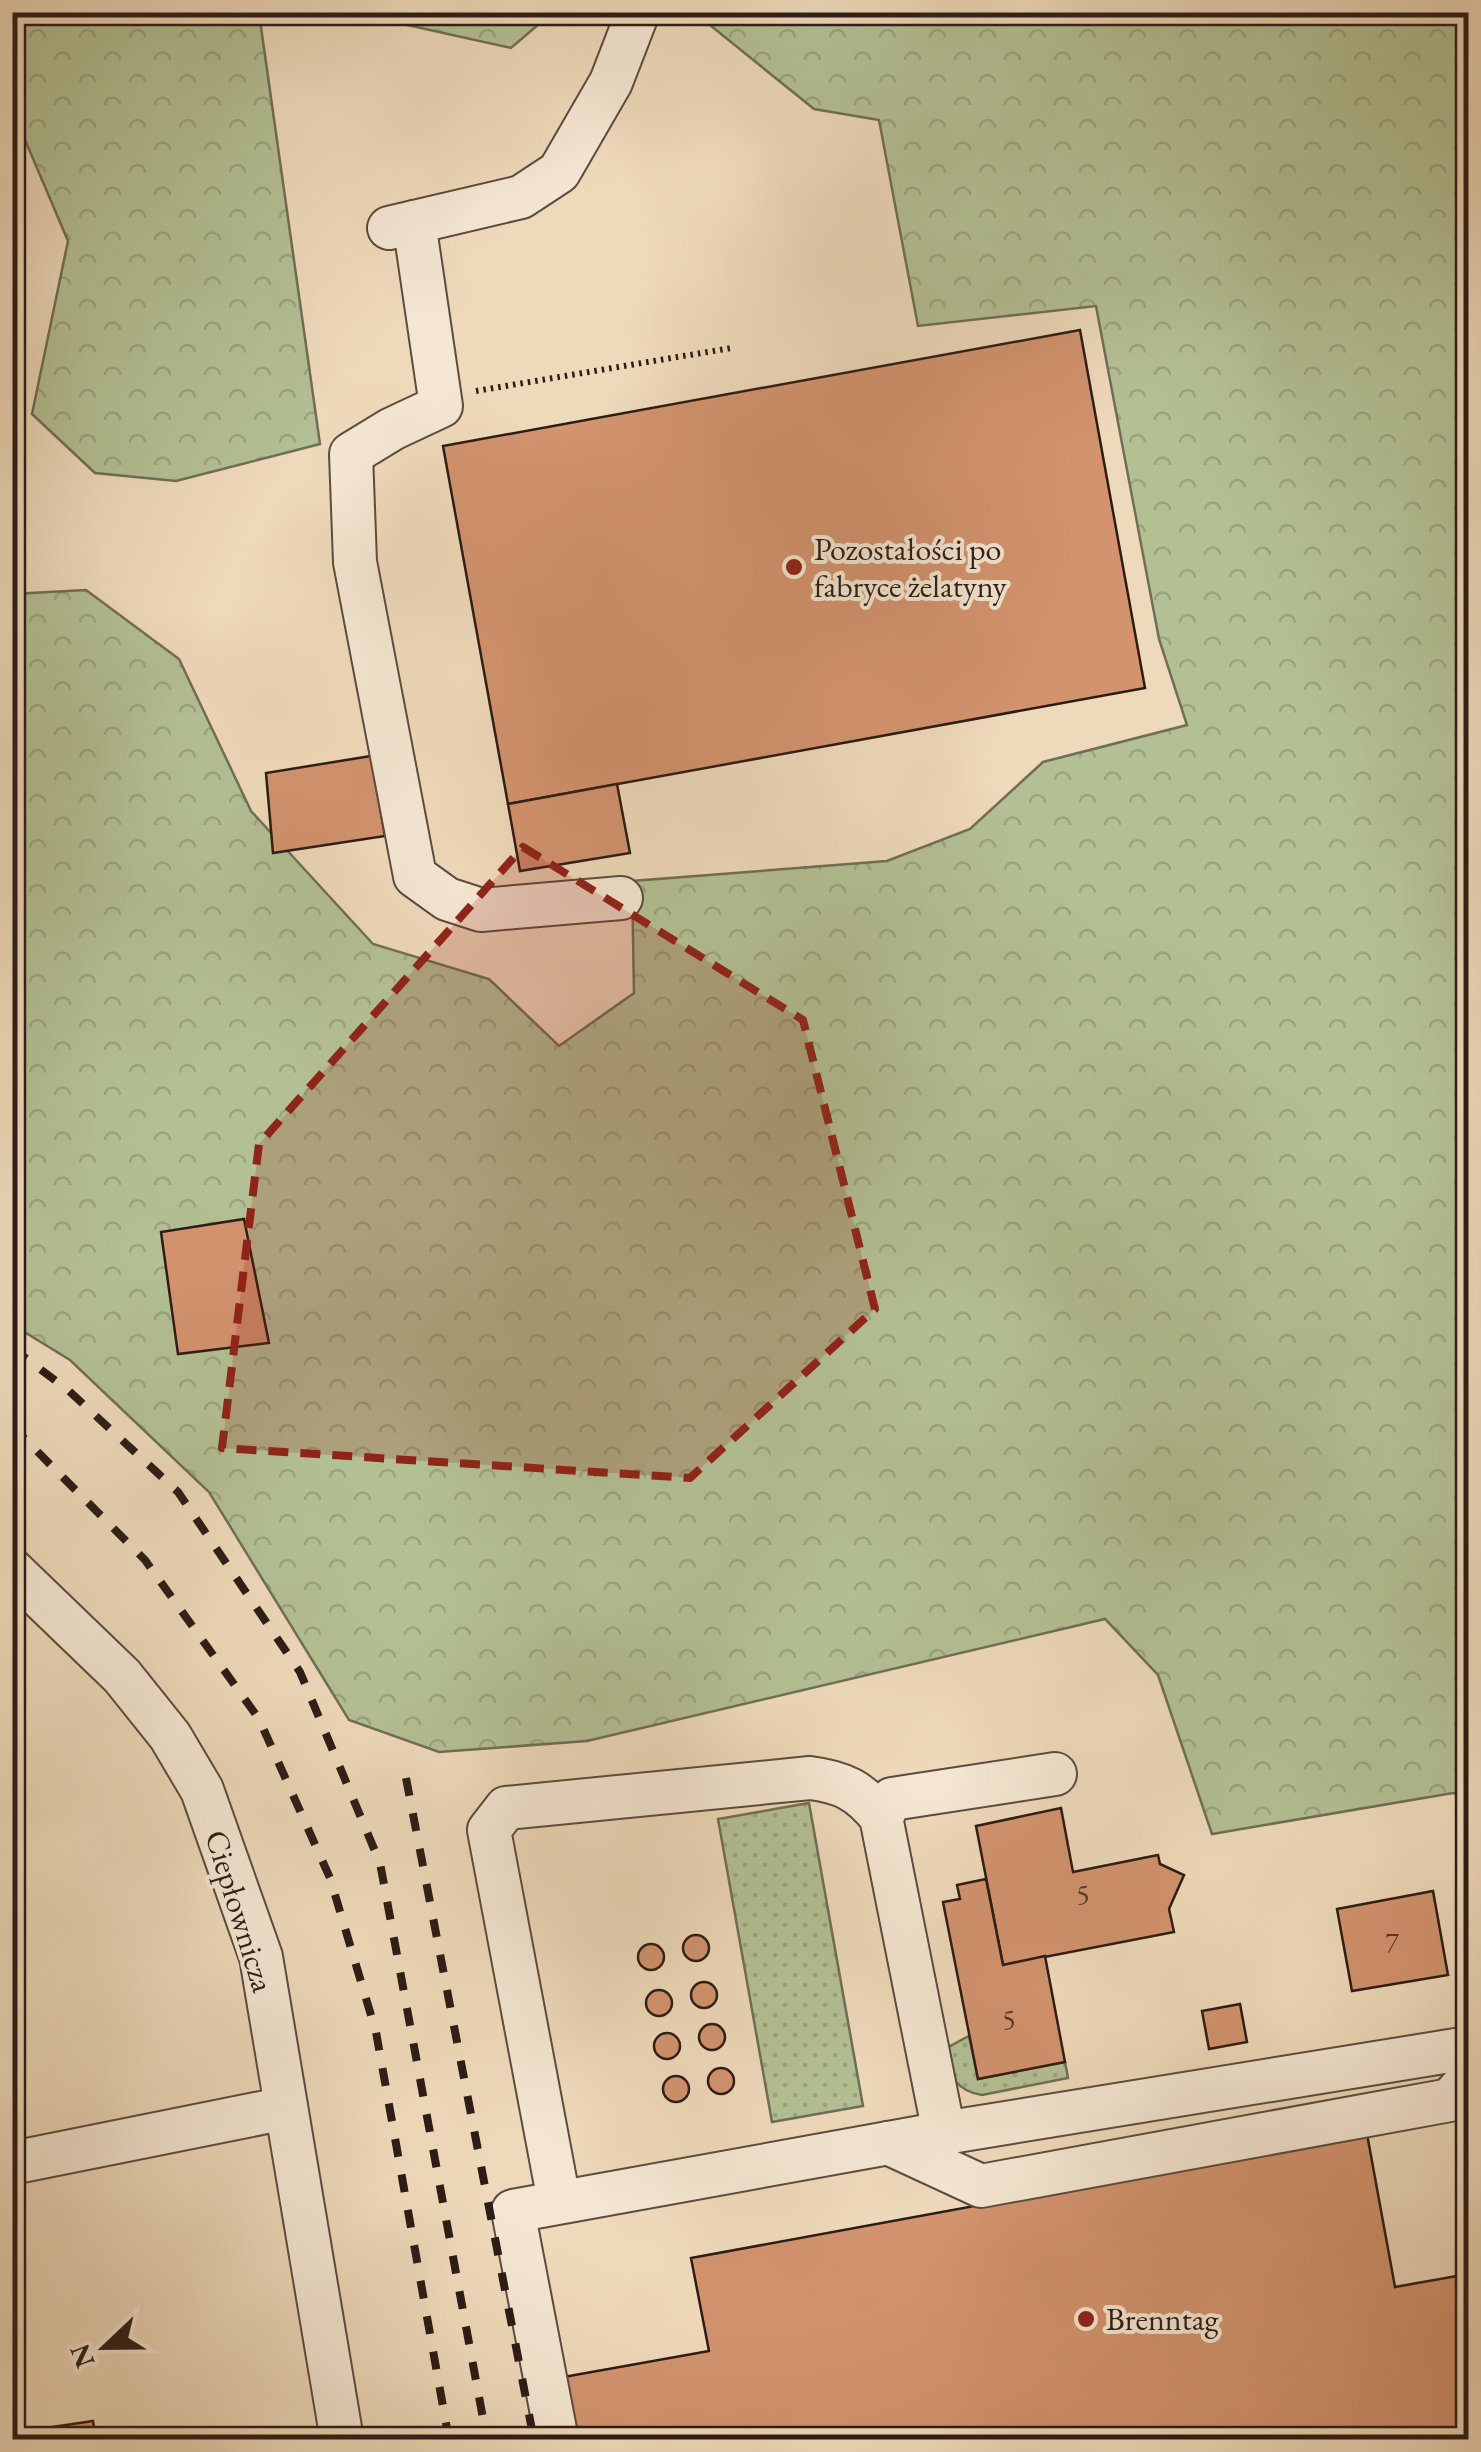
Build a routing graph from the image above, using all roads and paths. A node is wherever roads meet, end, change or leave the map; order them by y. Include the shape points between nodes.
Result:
1 (638, 12) edge
2 (731, 348) dead end
3 (440, 396) junction
4 (622, 898) dead end
5 (12, 1570) edge
6 (1055, 1774) dead end
7 (881, 1817) junction
8 (1468, 2048) edge
9 (1468, 2080) edge
10 (286, 2108) junction
11 (944, 2133) junction
12 (888, 2143) junction
13 (12, 2164) edge
14 (559, 2202) junction
15 (342, 2440) edge
16 (557, 2440) edge

1 - 3 lane via 611,82 559,172 520,197 401,225
2 - 3 path
3 - 4 lane via 441,406 352,454 355,562 415,876 446,899 481,910
5 - 10 lane, Ciepłownicza via 122,1676 202,1790 261,1957
6 - 7 lane via 892,1799
7 - 11 lane
7 - 14 lane via 864,1795 838,1781 810,1778 506,1808 489,1830
8 - 11 lane
9 - 12 lane via 1450,2100 981,2186
10 - 13 lane
10 - 15 lane, Ciepłownicza
11 - 12 lane
12 - 14 lane
14 - 16 lane via 513,2210

